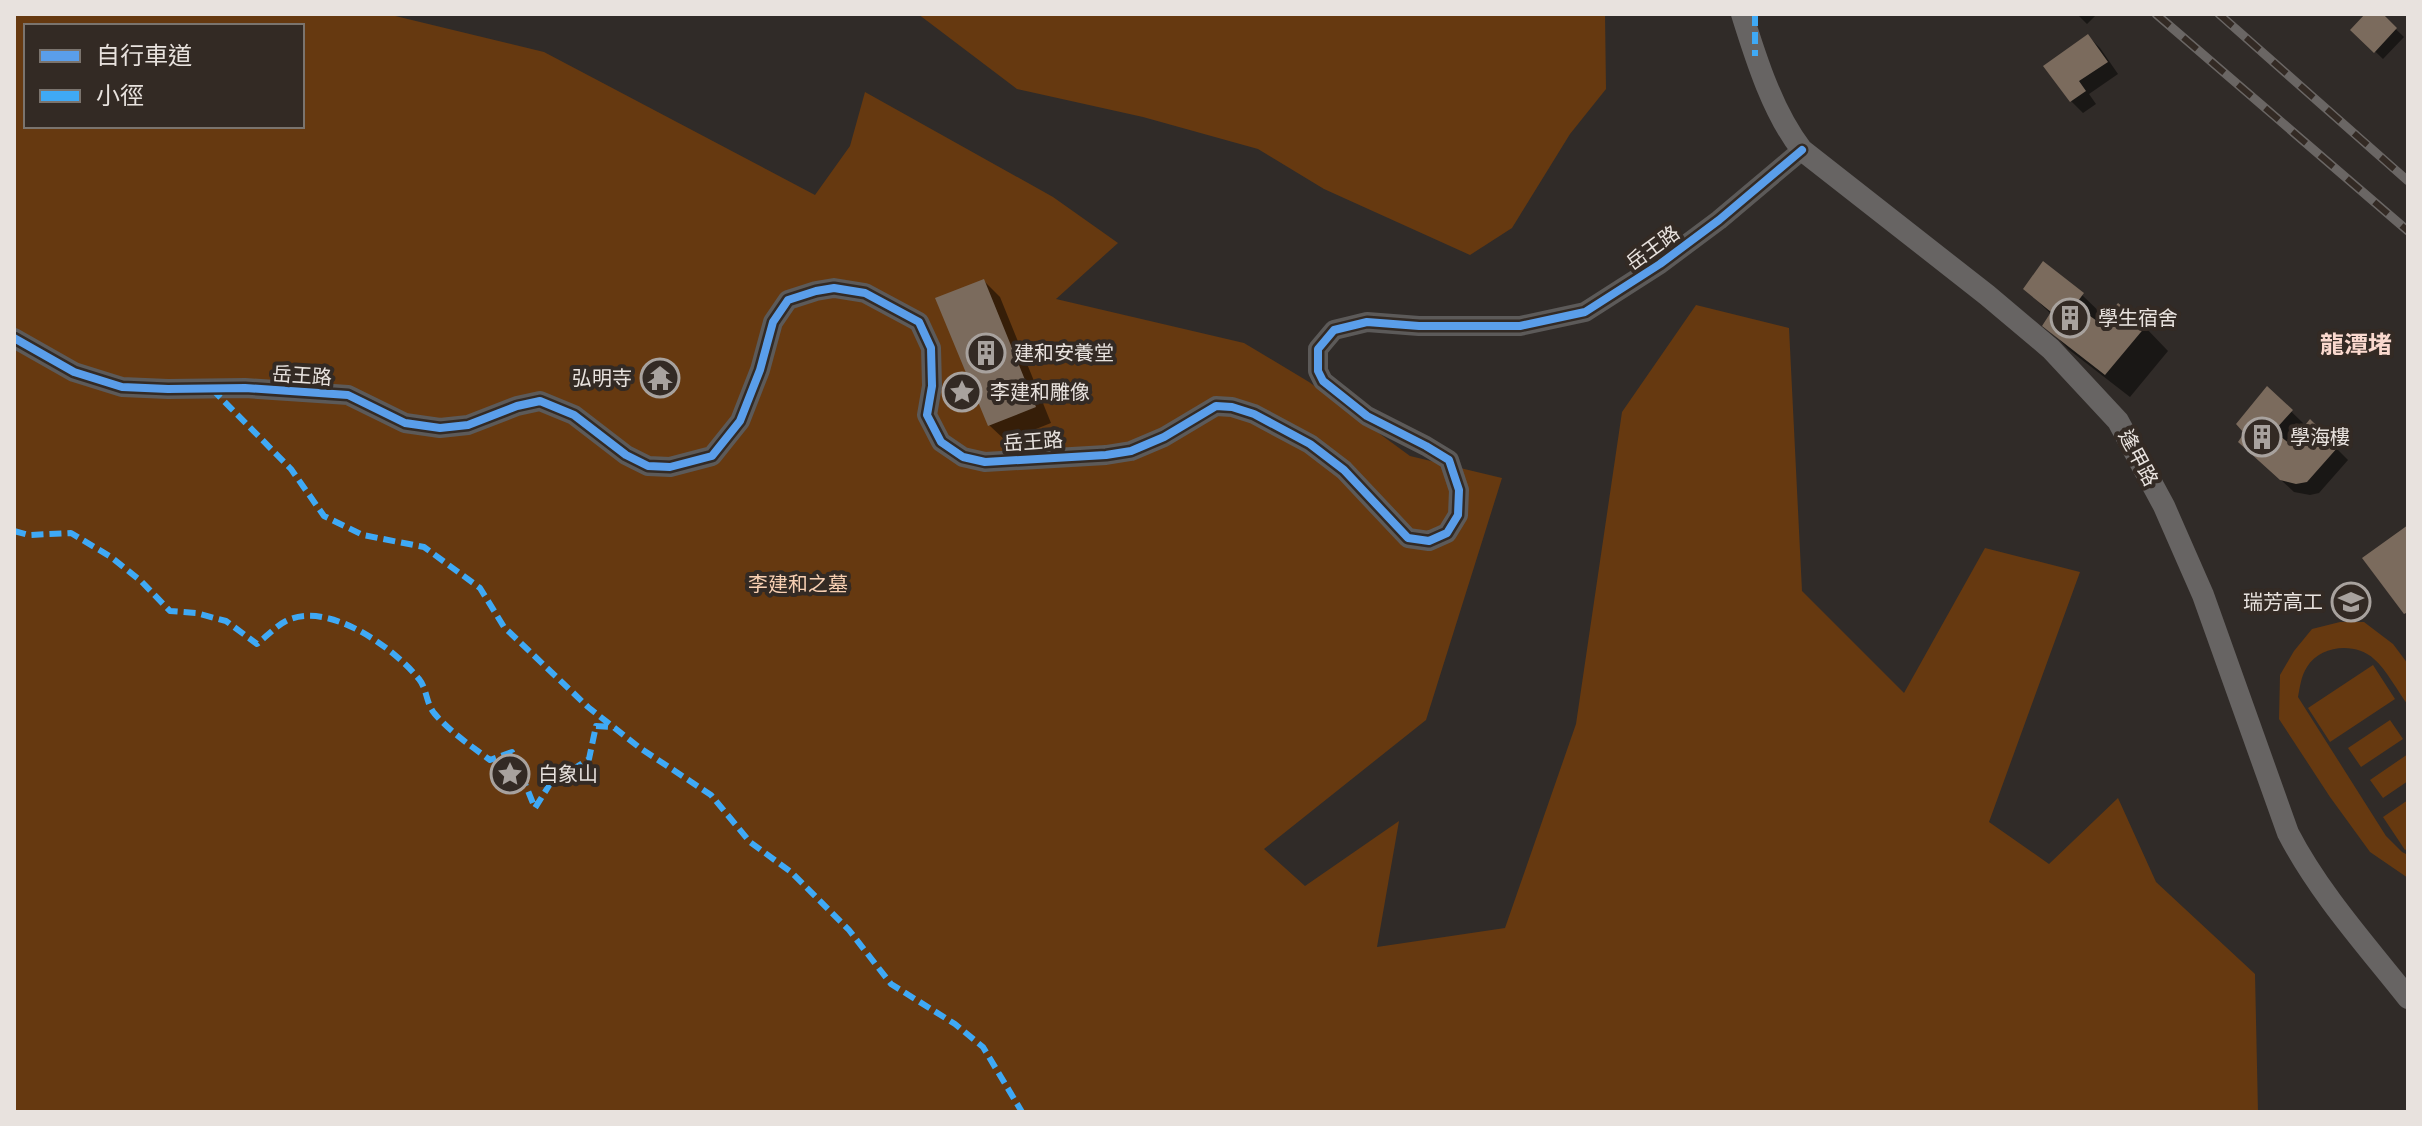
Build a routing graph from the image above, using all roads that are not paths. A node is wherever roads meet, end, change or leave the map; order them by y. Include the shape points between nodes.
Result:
1 (1742, 14) edge
2 (1802, 150) junction
3 (14, 338) edge
4 (2408, 998) edge

1 - 2 main road, 逢甲路 via 1790,135
2 - 3 street, 岳王路 via 1719,220 1585,312 1520,326 1367,322 1334,330 1318,349 1323,381 1367,416 1449,460 1459,490 1458,515 1447,533 1429,541 1408,538 1344,470 1310,444 1232,407 1216,406 1131,451 985,462 963,457 941,442 927,415 931,348 919,322 865,293 834,288 788,300 773,322 740,421 712,456 670,467 648,466 626,455 574,415 540,401 468,425 440,428 405,423 348,395 122,387 74,372
2 - 4 main road, 逢甲路 via 2051,349 2118,421 2164,506 2203,595 2300,857

